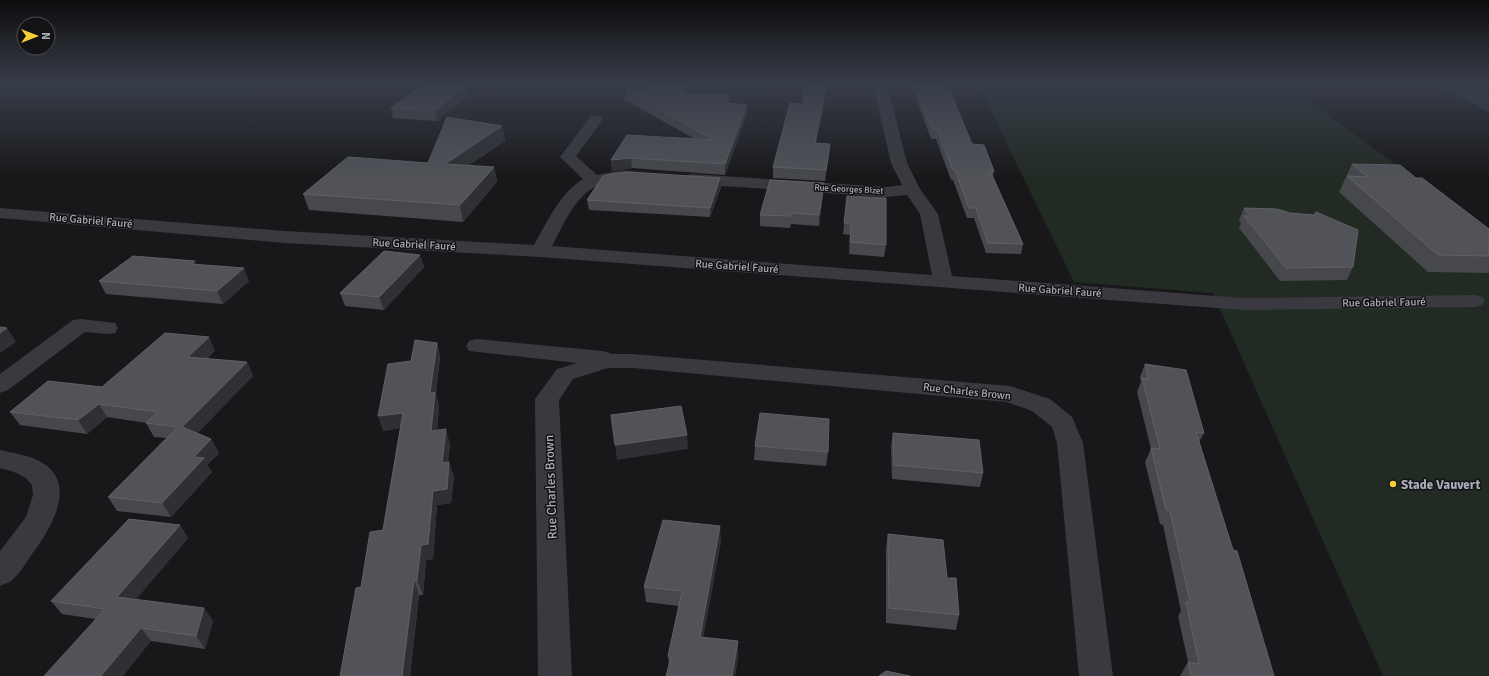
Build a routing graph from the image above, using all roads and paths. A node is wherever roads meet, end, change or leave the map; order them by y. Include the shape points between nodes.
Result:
1 (888, 116) edge
2 (596, 119) dead end
3 (648, 176) edge
4 (672, 178) edge
5 (595, 181) junction
6 (912, 189) junction
7 (0, 213) edge
8 (540, 251) junction
9 (943, 282) junction
10 (1475, 301) dead end
11 (107, 328) dead end
12 (477, 346) dead end
13 (633, 361) junction
14 (0, 385) edge
15 (0, 459) edge
16 (0, 573) edge
17 (555, 676) edge
18 (1096, 676) edge

1 - 6 street via 899,163
2 - 5 street via 568,157
3 - 5 street via 609,176
4 - 6 street, Rue Georges Bizet via 886,192
5 - 8 street via 589,182 575,192
6 - 9 street via 929,214
7 - 8 street, Rue Gabriel Fauré via 285,237
8 - 9 street, Rue Gabriel Fauré
9 - 10 street, Rue Gabriel Fauré via 1243,304
11 - 14 street via 80,325
12 - 13 street, Rue Charles Brown
13 - 17 street, Rue Charles Brown via 606,361 565,374 547,398
13 - 18 street, Rue Charles Brown via 1010,394 1041,405 1063,423 1070,443
15 - 16 street via 36,471 45,481 48,495 40,519

